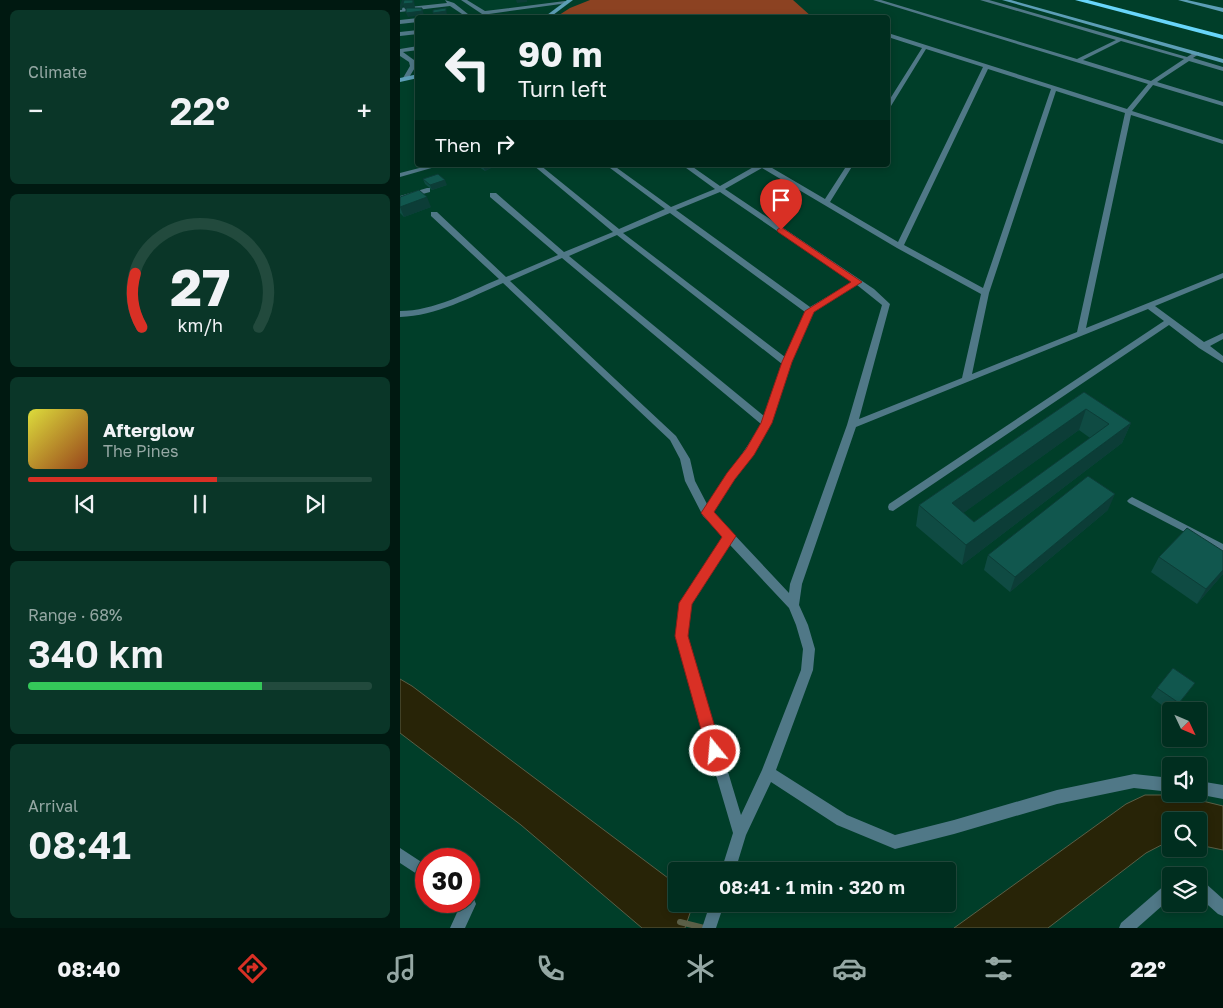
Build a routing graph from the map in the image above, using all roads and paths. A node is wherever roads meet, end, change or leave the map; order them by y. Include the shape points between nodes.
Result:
1 (464, 0) edge
2 (476, 0) edge
3 (876, 0) edge
4 (983, 0) edge
5 (1005, 0) edge
6 (1079, 0) edge
7 (1105, 0) edge
8 (1181, 0) edge
9 (449, 2) edge
10 (567, 2) edge
11 (400, 10) edge
12 (1223, 10) edge
13 (484, 12) junction
14 (468, 15) edge
15 (488, 15) edge
16 (549, 15) edge
17 (415, 20) edge
18 (400, 22) edge
19 (1223, 30) edge
20 (415, 32) edge
21 (400, 34) edge
22 (890, 36) edge
23 (1223, 38) edge
24 (1120, 40) junction
25 (925, 47) junction
26 (415, 49) edge
27 (400, 52) edge
28 (1197, 53) junction
29 (1188, 59) junction
30 (1079, 60) junction
31 (1223, 61) edge
32 (987, 66) junction
33 (1223, 69) edge
34 (403, 79) edge
35 (1152, 82) junction
36 (1054, 88) junction
37 (890, 103) edge
38 (1223, 104) edge
39 (1128, 112) junction
40 (1223, 142) edge
41 (431, 167) edge
42 (538, 167) edge
43 (612, 167) edge
44 (688, 167) edge
45 (758, 167) edge
46 (765, 167) edge
47 (849, 167) edge
48 (400, 175) edge
49 (720, 189) junction
50 (427, 190) dead end
51 (493, 196) dead end
52 (400, 198) edge
53 (826, 203) junction
54 (671, 209) junction
55 (434, 214) dead end
56 (618, 232) junction
57 (900, 246) junction
58 (563, 255) junction
59 (1223, 274) edge
60 (503, 280) junction
61 (857, 282) junction
62 (985, 293) junction
63 (1149, 306) junction
64 (810, 311) junction
65 (400, 314) edge
66 (1169, 321) junction
67 (1081, 333) junction
68 (1223, 336) edge
69 (1202, 346) junction
70 (1223, 360) edge
71 (787, 362) junction
72 (966, 379) junction
73 (766, 423) junction
74 (852, 425) junction
75 (1132, 501) dead end
76 (893, 507) dead end
77 (707, 513) junction
78 (730, 536) junction
79 (1223, 548) edge
80 (793, 605) junction
81 (768, 773) junction
82 (1162, 784) edge
83 (1207, 789) edge
84 (1223, 792) edge
85 (740, 833) junction
86 (400, 855) edge
87 (731, 862) edge
88 (415, 866) edge
89 (1207, 894) edge
90 (1162, 897) edge
91 (1223, 909) edge
92 (714, 912) edge
93 (464, 913) edge
94 (457, 928) edge
95 (709, 928) edge
96 (1126, 928) edge

1 - 2 street
1 - 9 street
1 - 13 street
3 - 30 street
4 - 24 street
5 - 28 street
6 - 23 highway
7 - 19 highway
8 - 12 street
9 - 11 street
9 - 14 street
10 - 13 street
10 - 16 street
13 - 15 street
17 - 18 street
20 - 21 street
22 - 25 street
24 - 29 street
24 - 30 street
25 - 32 street
25 - 37 street
26 - 27 street
27 - 34 street via 412,61
28 - 29 street
28 - 31 street
29 - 33 street
29 - 35 street
30 - 35 street
32 - 36 street
32 - 57 street
35 - 38 street
35 - 39 street
36 - 39 street
36 - 62 street
39 - 40 street
39 - 67 street
41 - 48 street
42 - 56 street
43 - 54 street
44 - 49 street
45 - 49 street
46 - 53 street
47 - 53 street
49 - 54 street
49 - 61 street
50 - 52 street
51 - 58 street
53 - 57 street
54 - 56 street
54 - 64 street
55 - 60 street
56 - 58 street
56 - 71 street
57 - 62 street
58 - 60 street
58 - 73 street
59 - 63 street
60 - 65 street via 428,310
60 - 77 street via 673,438
61 - 64 street
61 - 74 street via 886,304
62 - 72 street
63 - 66 street
63 - 67 street
64 - 71 street
66 - 69 street
66 - 76 street
67 - 72 street
68 - 69 street
69 - 70 street
71 - 73 street
72 - 74 street
73 - 77 street via 750,452
74 - 80 street via 796,584
75 - 79 lane
77 - 78 street
78 - 80 street
78 - 85 street via 686,603 682,636
80 - 81 street via 810,649 807,670
81 - 82 street via 842,820 895,842 1066,795 1134,781
81 - 85 street
83 - 84 street
85 - 87 street
86 - 88 street
89 - 91 street
90 - 96 street
92 - 95 street
93 - 94 street

